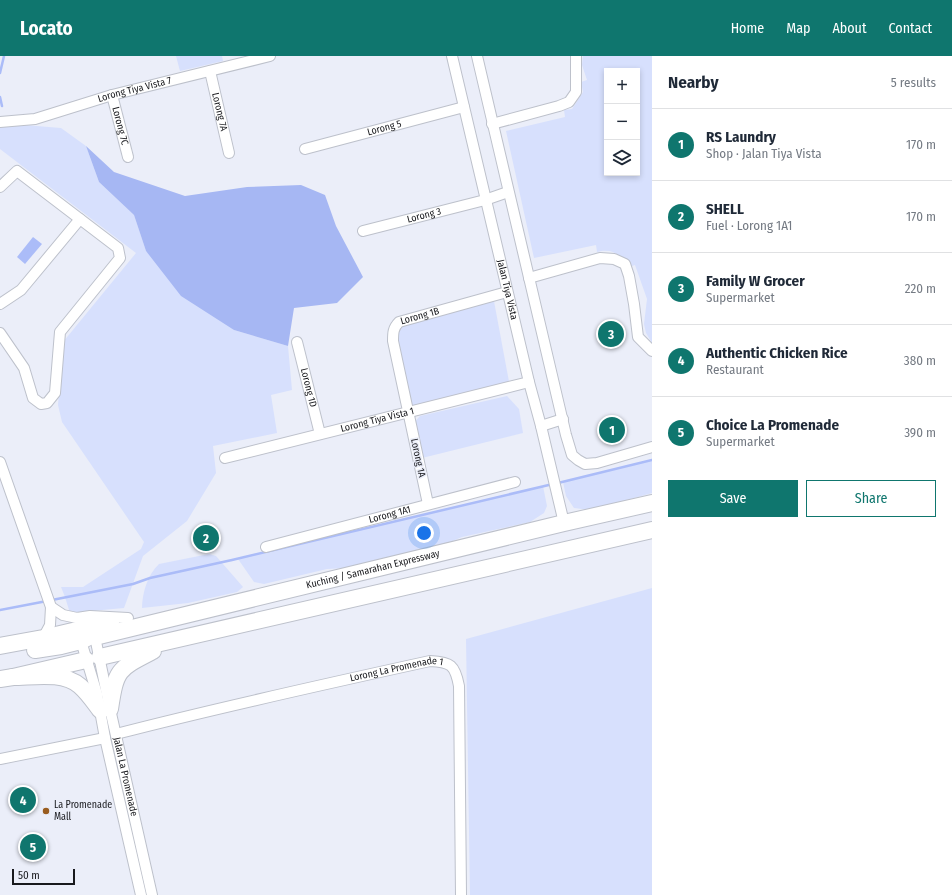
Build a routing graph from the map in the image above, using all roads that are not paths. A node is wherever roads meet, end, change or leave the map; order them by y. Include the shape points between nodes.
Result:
1 (270, 56) edge
2 (452, 56) edge
3 (477, 56) edge
4 (576, 56) edge
5 (210, 71) junction
6 (112, 95) junction
7 (464, 107) junction
8 (0, 122) edge
9 (492, 124) junction
10 (305, 149) dead end
11 (229, 154) dead end
12 (128, 157) dead end
13 (0, 187) edge
14 (508, 192) junction
15 (485, 200) junction
16 (80, 219) junction
17 (363, 231) dead end
18 (529, 278) junction
19 (507, 292) junction
20 (0, 304) edge
21 (0, 333) edge
22 (297, 342) dead end
23 (652, 351) edge
24 (529, 382) junction
25 (408, 412) junction
26 (563, 419) junction
27 (541, 426) junction
28 (320, 434) junction
29 (652, 447) edge
30 (225, 458) dead end
31 (0, 462) edge
32 (515, 482) dead end
33 (428, 504) junction
34 (644, 505) edge
35 (564, 522) junction
36 (649, 531) edge
37 (266, 547) dead end
38 (348, 575) junction
39 (51, 607) junction
40 (128, 618) junction
41 (43, 638) junction
42 (88, 639) junction
43 (174, 640) junction
44 (0, 646) edge
45 (0, 656) edge
46 (93, 659) junction
47 (7, 678) edge
48 (105, 710) junction
49 (116, 734) junction
50 (105, 738) junction
51 (0, 759) edge
52 (142, 895) edge
53 (152, 895) edge
54 (461, 895) edge

1 - 5 street, Lorong Tiya Vista 7
2 - 7 street, Jalan Tiya Vista
3 - 9 street
4 - 9 street via 576,92 569,102
5 - 6 street, Lorong Tiya Vista 7
5 - 11 street, Lorong 7A
6 - 8 street, Lorong Tiya Vista 7 via 35,119
6 - 12 street, Lorong 7C
7 - 10 street, Lorong 5
7 - 15 street, Jalan Tiya Vista
9 - 14 street
13 - 16 street via 17,171
14 - 15 street, Lorong 3
14 - 18 street
15 - 17 street, Lorong 3
15 - 19 street, Jalan Tiya Vista
16 - 20 street via 21,290
16 - 21 street via 118,248 120,258 60,332 55,393 48,403 41,404 34,398 24,368
18 - 23 street via 600,258 614,259 625,264 638,337
18 - 26 street
19 - 24 street, Jalan Tiya Vista
19 - 25 street, Lorong 1B via 399,322 393,332 393,341
22 - 28 street, Lorong 1D
24 - 25 street, Lorong Tiya Vista 1
24 - 27 street, Jalan Tiya Vista
25 - 28 street, Lorong Tiya Vista 1
25 - 33 street, Lorong 1A
26 - 27 street
26 - 29 street via 572,454 586,464
27 - 35 street, Jalan Tiya Vista
28 - 30 street, Lorong Tiya Vista 1
31 - 39 street
32 - 33 street, Lorong 1A1
33 - 37 street, Lorong 1A1
34 - 35 highway, Kuching / Samarahan Expressway
35 - 38 highway, Kuching / Samarahan Expressway
36 - 43 highway
38 - 40 highway via 331,572 208,602
38 - 42 highway, Kuching / Samarahan Expressway
39 - 40 street via 63,615 77,618
39 - 41 street via 50,625
40 - 41 highway
40 - 42 highway
41 - 44 highway
42 - 45 highway, Kuching / Samarahan Expressway
42 - 46 street
42 - 46 street
43 - 46 highway
43 - 48 highway via 125,666 116,679
46 - 47 highway
46 - 48 street, Jalan La Promenade
47 - 48 highway via 50,677 72,681
48 - 49 street, Jalan La Promenade
48 - 50 street, Jalan La Promenade
49 - 53 street, Jalan La Promenade
49 - 54 street, Lorong La Promenade 1 via 320,685 430,661 445,662 456,672 459,686
50 - 51 street
50 - 52 street, Jalan La Promenade

